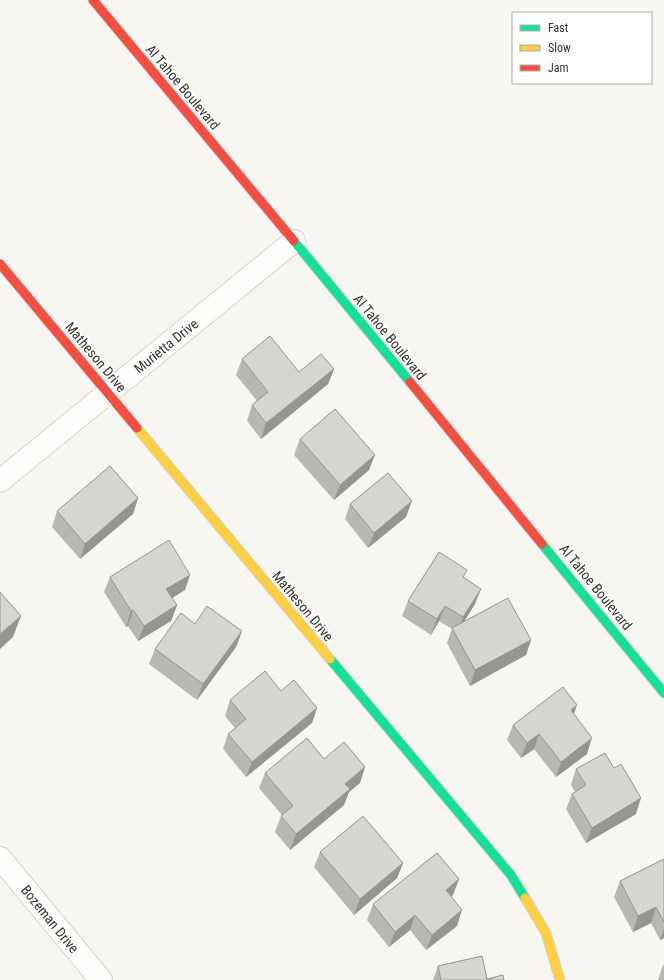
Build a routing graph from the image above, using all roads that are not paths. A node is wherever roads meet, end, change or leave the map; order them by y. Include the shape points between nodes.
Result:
1 (92, 0) edge
2 (294, 241) junction
3 (0, 264) edge
4 (107, 393) junction
5 (0, 481) edge
6 (664, 693) edge
7 (0, 858) edge
8 (101, 980) edge
9 (560, 980) edge

1 - 2 street, Al Tahoe Boulevard
2 - 4 street, Murietta Drive
2 - 6 street, Al Tahoe Boulevard
3 - 4 street, Matheson Drive
4 - 5 street, Murietta Drive
4 - 9 street, Matheson Drive via 511,875 546,933
7 - 8 street, Bozeman Drive

